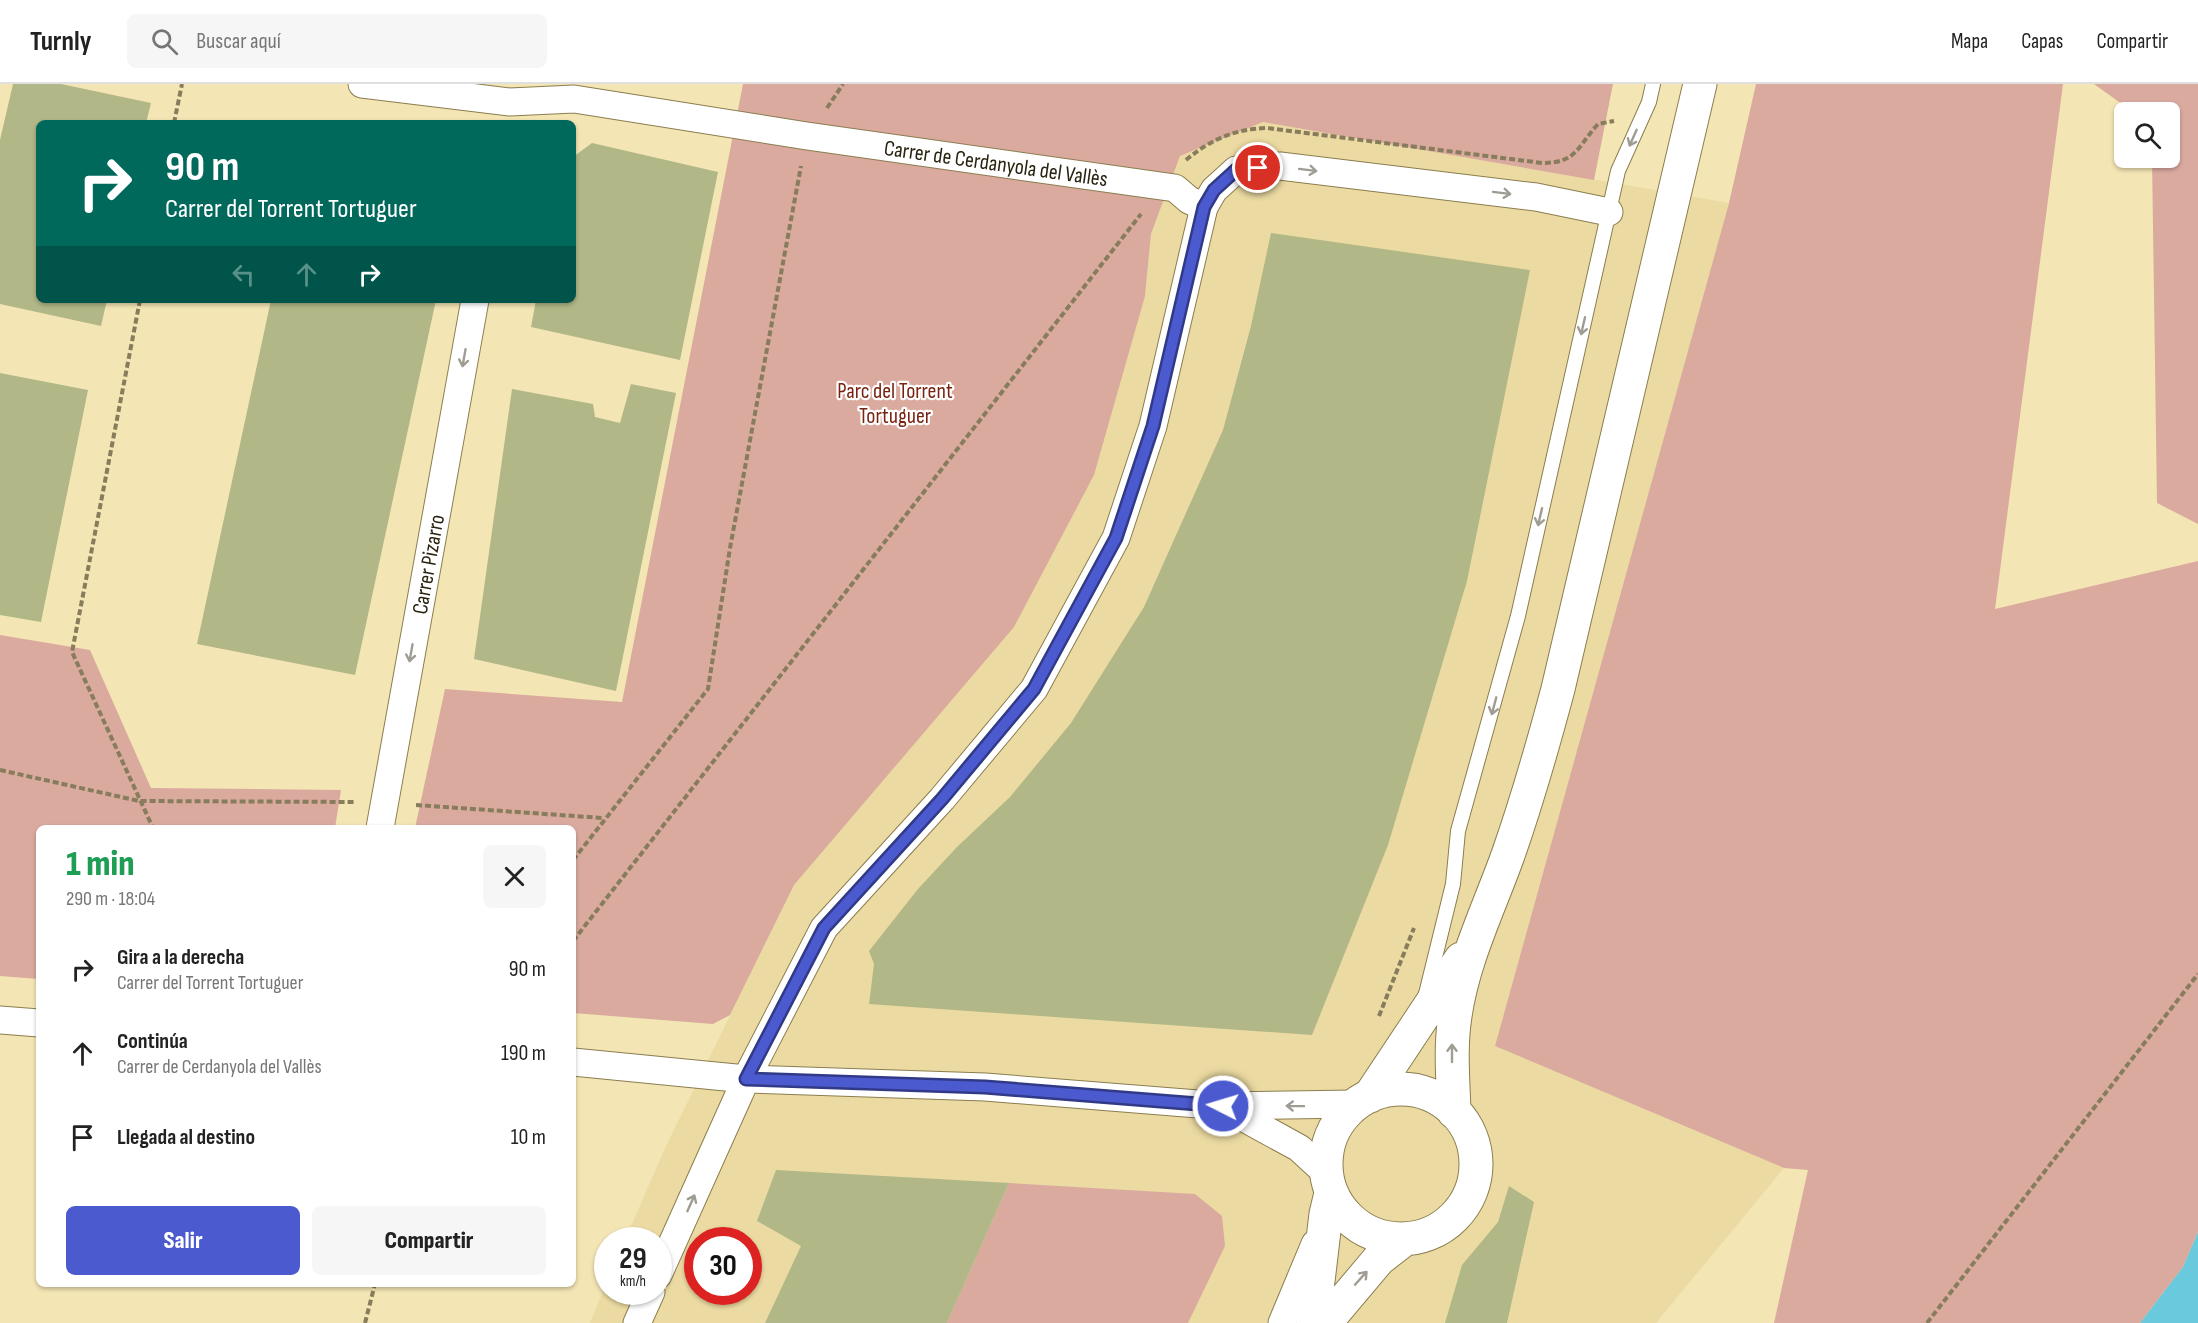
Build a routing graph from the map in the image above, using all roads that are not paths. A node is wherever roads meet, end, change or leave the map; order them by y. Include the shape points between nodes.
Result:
1 (362, 84) edge
2 (1653, 84) edge
3 (1700, 84) edge
4 (510, 103) edge
5 (1204, 207) junction
6 (1609, 212) junction
7 (474, 303) edge
8 (382, 815) edge
9 (1474, 941) junction
10 (1419, 1019) junction
11 (0, 1020) edge
12 (36, 1023) edge
13 (576, 1062) edge
14 (746, 1079) junction
15 (1362, 1100) junction
16 (1223, 1106) junction
17 (1454, 1112) junction
18 (1327, 1193) junction
19 (1405, 1239) junction
20 (672, 1244) edge
21 (645, 1305) edge
22 (637, 1323) edge
23 (1282, 1323) edge
24 (1313, 1323) edge
25 (1325, 1323) edge

1 - 4 street, Carrer de Cerdanyola del Vallès
2 -> 6 lane via 1649,102 1618,171
3 - 9 main road via 1555,699 1532,783
4 - 5 street, Carrer de Cerdanyola del Vallès via 574,99 1163,186 1175,188
5 -> 6 street via 1214,190 1236,170 1280,166 1536,197
5 - 14 street via 1153,426 1116,538 1034,689 942,799 824,928
6 -> 10 lane via 1518,616 1458,831 1453,884
7 -> 8 street, Carrer Pizarro
9 - 10 main road
17 -> 9 main road via 1451,1052 1455,1014
10 - 15 main road
11 - 12 street
13 - 14 street
14 - 16 street via 985,1087
20 -> 14 street
15 -> 16 street
15 - 17 main road via 1393,1090 1418,1092 1435,1097
15 - 18 main road via 1337,1121 1329,1135
16 - 18 street via 1299,1148
17 - 19 main road via 1471,1137 1478,1162 1471,1195 1445,1225
18 - 19 main road via 1348,1217 1371,1233
18 - 23 street via 1297,1290
18 - 24 main road
25 -> 19 main road via 1379,1258
21 - 22 street

